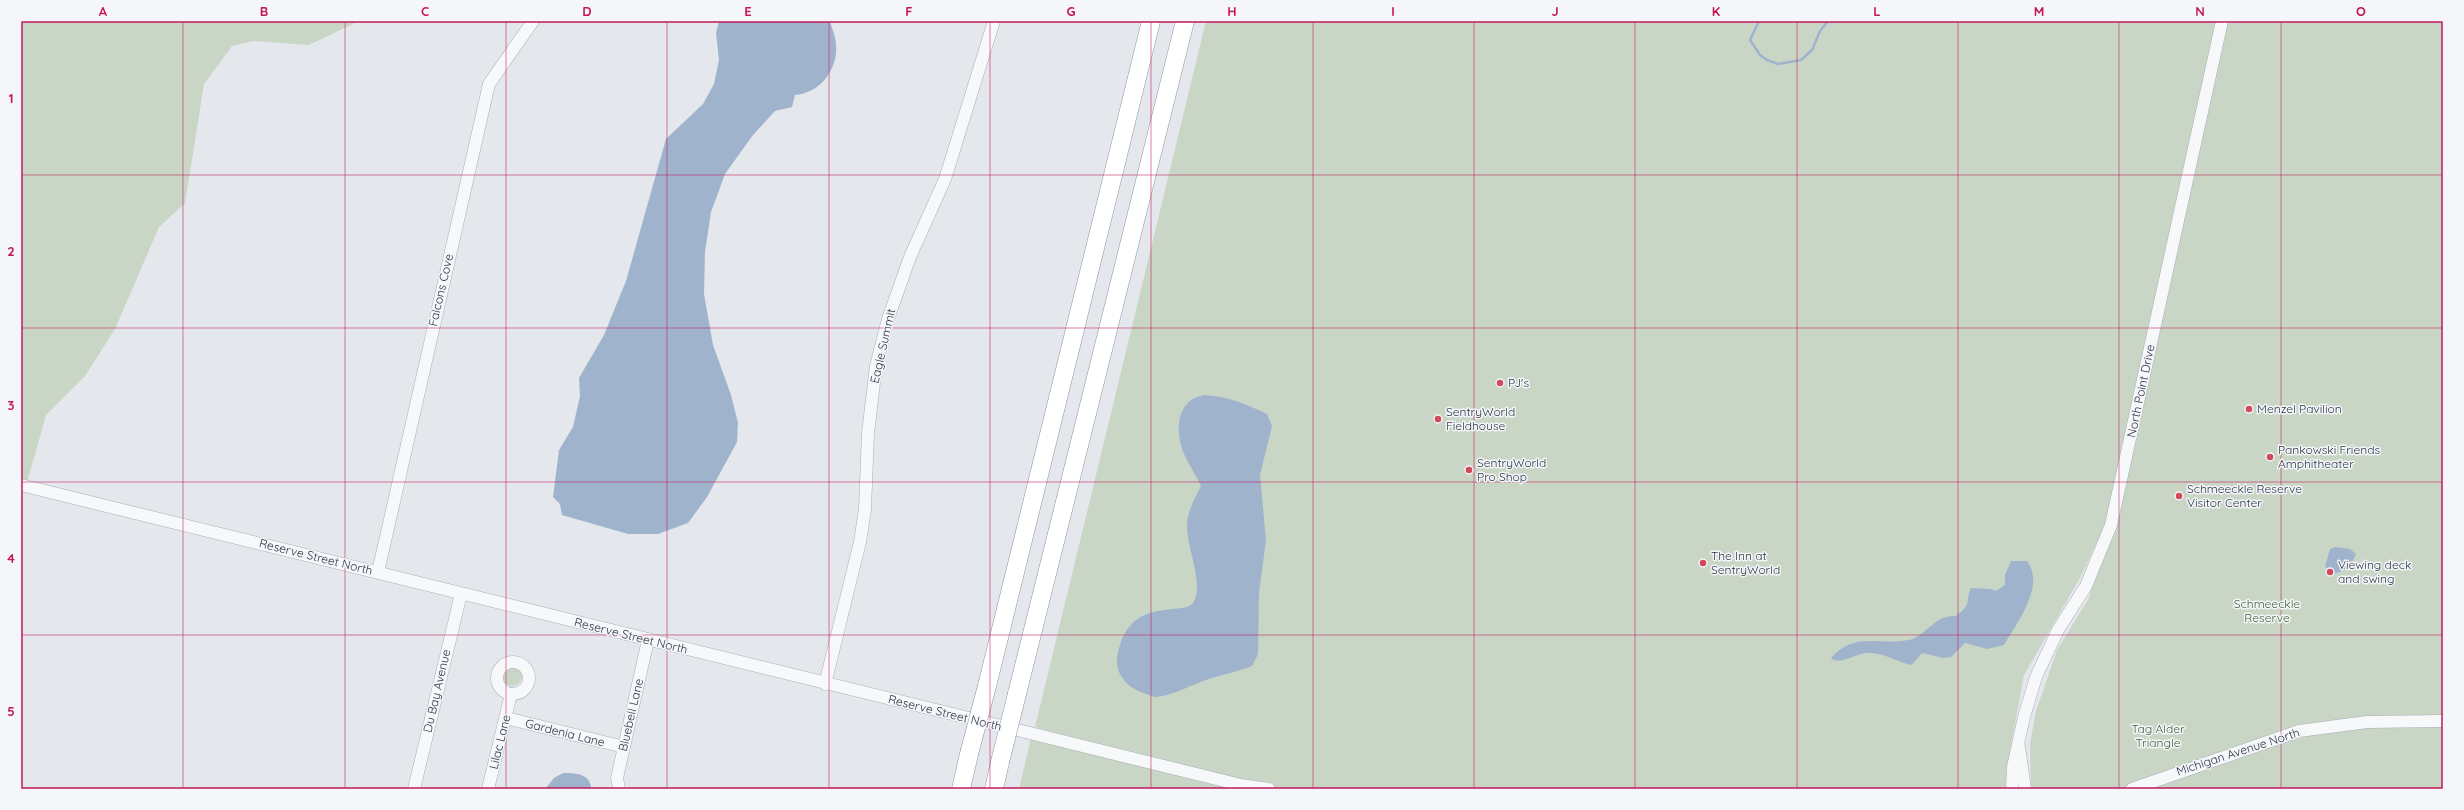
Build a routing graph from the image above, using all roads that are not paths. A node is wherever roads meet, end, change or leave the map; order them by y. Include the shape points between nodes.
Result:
1 (533, 21) edge
2 (994, 21) edge
3 (1151, 21) edge
4 (1185, 21) edge
5 (2222, 21) edge
6 (21, 485) edge
7 (378, 572) junction
8 (461, 594) junction
9 (648, 640) junction
10 (825, 684) junction
11 (511, 694) dead end
12 (506, 718) junction
13 (2443, 721) edge
14 (2019, 746) junction
15 (624, 747) junction
16 (1246, 787) edge
17 (414, 789) edge
18 (488, 789) edge
19 (619, 789) edge
20 (961, 789) edge
21 (994, 789) edge
22 (1270, 789) edge
23 (2012, 789) edge
24 (2025, 789) edge
25 (2132, 789) edge

1 - 7 street, Falcons Cove via 492,79 487,91
2 - 10 street, Eagle Summit via 945,179 910,257 888,319 876,366 860,542
3 - 20 highway, bridge
4 - 21 highway, bridge
5 - 14 street, North Point Drive via 2111,525 2086,586 2044,656 2024,717
6 - 7 street, Reserve Street North
7 - 8 street, Reserve Street North
8 - 9 street, Reserve Street North
8 - 17 street, Du Bay Avenue
9 - 10 street, Reserve Street North
9 - 15 street, Bluebell Lane
10 - 16 street, Reserve Street North
11 - 12 street, Lilac Lane
12 - 15 street, Gardenia Lane
12 - 18 street, Lilac Lane
13 - 25 street, Michigan Avenue North via 2367,722 2299,731
14 - 23 street, North Point Drive via 2013,767
14 - 24 street, North Point Drive
15 - 19 street, Bluebell Lane via 617,778
16 - 22 street, Reserve Street North

